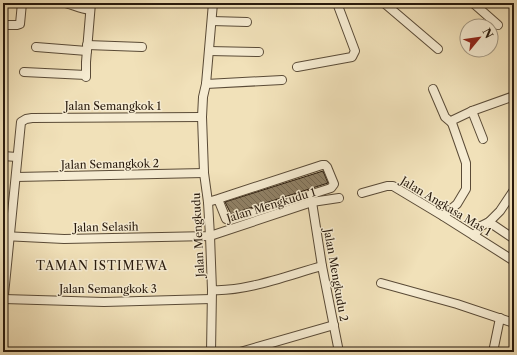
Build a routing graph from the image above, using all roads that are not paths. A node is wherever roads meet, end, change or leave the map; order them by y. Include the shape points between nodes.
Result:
1 (22, 3) edge
2 (65, 3) edge
3 (213, 3) edge
4 (337, 3) edge
5 (384, 3) edge
6 (472, 3) edge
7 (90, 6) edge
8 (490, 18) edge
9 (212, 21) junction
10 (246, 22) dead end
11 (3, 25) edge
12 (3, 30) edge
13 (13, 31) dead end
14 (36, 47) dead end
15 (142, 47) dead end
16 (87, 48) junction
17 (438, 49) dead end
18 (209, 51) junction
19 (259, 52) dead end
20 (297, 67) dead end
21 (24, 72) dead end
22 (282, 80) dead end
23 (206, 84) junction
24 (433, 90) dead end
25 (514, 96) edge
26 (472, 111) junction
27 (202, 117) junction
28 (452, 123) junction
29 (483, 139) dead end
30 (3, 156) edge
31 (17, 157) junction
32 (204, 173) junction
33 (16, 177) junction
34 (514, 190) edge
35 (362, 192) dead end
36 (339, 198) dead end
37 (218, 199) junction
38 (208, 202) junction
39 (312, 202) junction
40 (443, 216) junction
41 (489, 222) junction
42 (7, 236) edge
43 (210, 236) junction
44 (474, 236) junction
45 (514, 239) edge
46 (514, 261) edge
47 (322, 266) junction
48 (381, 283) dead end
49 (212, 294) junction
50 (3, 302) edge
51 (500, 318) junction
52 (514, 322) edge
53 (334, 325) junction
54 (514, 349) edge
55 (211, 352) edge
56 (240, 352) edge
57 (338, 352) edge
58 (493, 352) edge
59 (513, 352) edge

1 - 11 street via 20,24
2 - 7 street via 83,9
3 - 9 street, Jalan Mengkudu
4 - 20 street via 355,51 352,57
5 - 17 street
6 - 8 street
7 - 16 street
9 - 10 street
9 - 18 street, Jalan Mengkudu
12 - 13 street
14 - 16 street
15 - 16 street
16 - 21 street via 86,76
18 - 19 street
18 - 23 street, Jalan Mengkudu
22 - 23 street
23 - 27 street, Jalan Mengkudu
24 - 28 street via 445,117
25 - 26 street
26 - 28 street via 453,120
26 - 29 street
27 - 31 street, Jalan Semangkok 1 via 32,118 20,124
27 - 32 street, Jalan Mengkudu
28 - 40 street via 466,162 466,189 457,204
30 - 31 street
31 - 33 street
32 - 33 street, Jalan Semangkok 2
32 - 38 street, Jalan Mengkudu
33 - 42 street
34 - 41 street
35 - 40 street, Jalan Angkasa Mas 1 via 392,186
36 - 39 street, Jalan Mengkudu 1
37 - 37 street via 225,217 231,220 331,188 334,184 327,166 322,165
37 - 38 street
38 - 43 street, Jalan Mengkudu
39 - 43 street, Jalan Mengkudu 1
39 - 47 street, Jalan Mengkudu 2
40 - 44 street, Jalan Angkasa Mas 1
41 - 44 street via 481,226
41 - 45 street
42 - 43 street, Jalan Selasih via 64,239
42 - 50 street
43 - 49 street, Jalan Mengkudu
44 - 46 street, Jalan Angkasa Mas 1
47 - 49 street, Jalan Semangkok 3
47 - 53 street, Jalan Mengkudu 2
48 - 51 street
49 - 50 street, Jalan Semangkok 3 via 104,302
49 - 55 street, Jalan Mengkudu
51 - 52 street
51 - 58 street
53 - 56 street
53 - 57 street, Jalan Mengkudu 2
54 - 59 street

